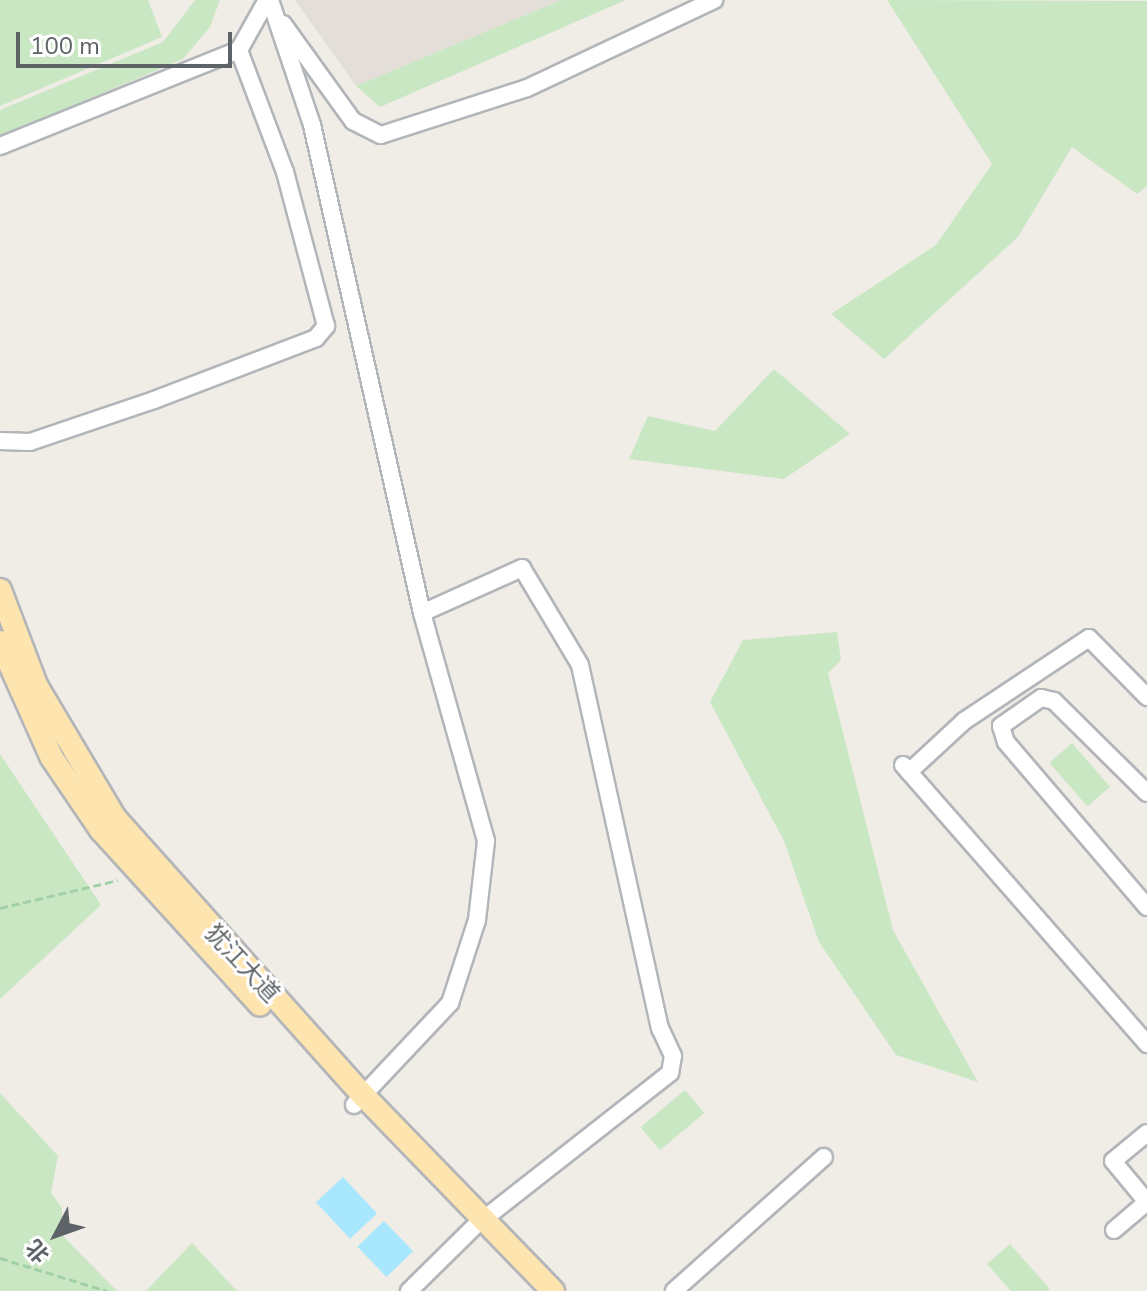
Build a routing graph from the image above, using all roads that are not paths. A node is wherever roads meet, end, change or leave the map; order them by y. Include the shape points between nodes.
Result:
1 (269, 0) edge
2 (714, 0) edge
3 (276, 17) junction
4 (239, 50) junction
5 (0, 146) edge
6 (0, 441) edge
7 (0, 590) edge
8 (422, 613) junction
9 (0, 642) edge
10 (1147, 697) edge
11 (1147, 793) edge
12 (1147, 907) edge
13 (1147, 1044) edge
14 (358, 1100) junction
15 (1147, 1133) edge
16 (824, 1157) dead end
17 (1147, 1202) edge
18 (479, 1222) junction
19 (1114, 1230) dead end
20 (409, 1291) edge
21 (533, 1291) edge
22 (553, 1291) edge
23 (674, 1291) edge

1 - 3 street
1 - 4 street
2 - 3 street via 527,88 381,135 353,121 319,64
3 - 8 street via 312,125
4 - 5 street
4 - 6 street via 285,172 326,326 316,338 154,400 30,442
7 - 14 main road, 犹江大道 via 36,685 115,818
8 - 14 street via 486,841 486,868 450,1003
8 - 18 street via 522,568 580,665 660,1028 673,1056 670,1073
9 - 14 main road, 犹江大道 via 52,758 101,830
10 - 13 street via 1089,638 964,721 906,768
11 - 12 street via 1054,701 1041,698 1001,726 1006,742
14 - 18 main road, 犹江大道
15 - 17 street via 1113,1161
16 - 23 street
17 - 19 street
18 - 20 street
18 - 21 main road, 犹江大道
18 - 22 main road, 犹江大道

